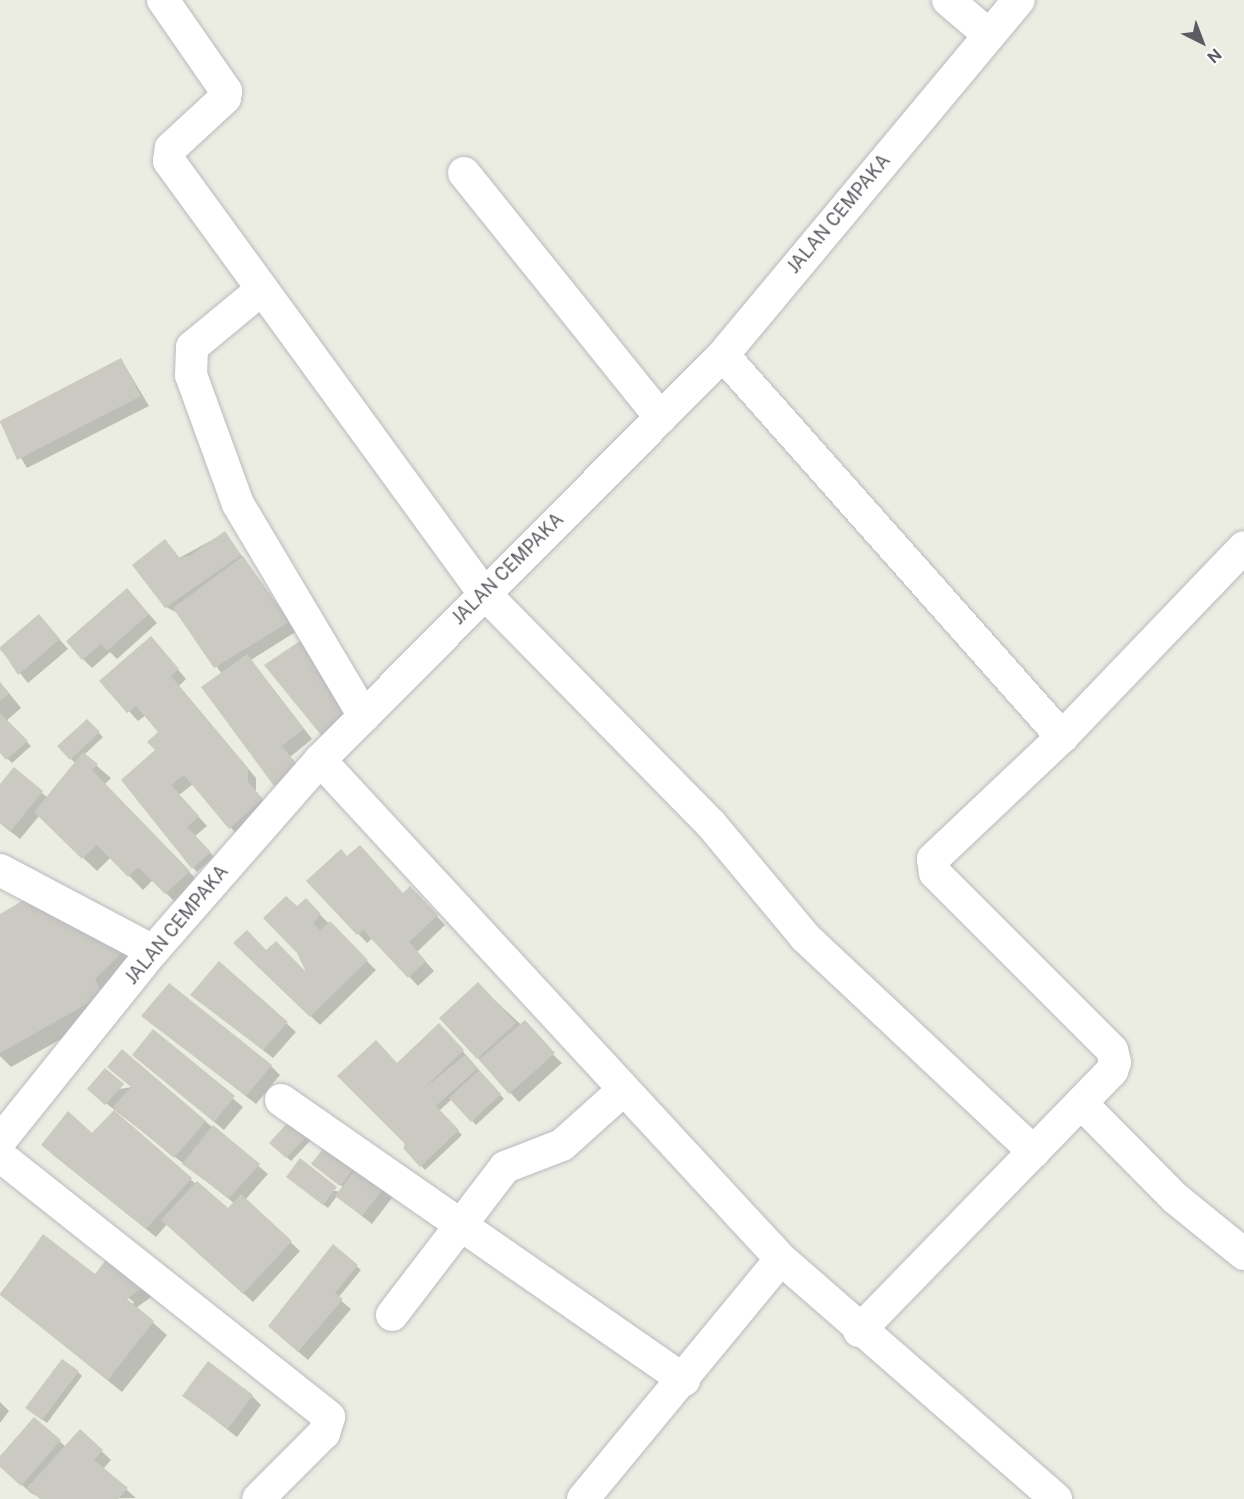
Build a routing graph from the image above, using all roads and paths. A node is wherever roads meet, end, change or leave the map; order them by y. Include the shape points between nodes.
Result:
1 (163, 0) edge
2 (948, 0) edge
3 (1019, 0) edge
4 (989, 35) junction
5 (464, 173) dead end
6 (261, 290) junction
7 (723, 355) junction
8 (661, 418) junction
9 (1244, 548) edge
10 (483, 592) junction
11 (364, 716) junction
12 (1062, 737) junction
13 (320, 760) junction
14 (0, 870) edge
15 (153, 951) junction
16 (621, 1092) junction
17 (281, 1100) dead end
18 (1081, 1103) junction
19 (0, 1141) edge
20 (1034, 1152) junction
21 (0, 1156) edge
22 (458, 1225) junction
23 (1244, 1254) edge
24 (781, 1259) junction
25 (392, 1315) dead end
26 (860, 1331) junction
27 (684, 1380) junction
28 (258, 1499) edge
29 (583, 1499) edge
30 (1056, 1499) edge

1 - 6 street via 226,91 225,98 171,148 169,161
2 - 4 street
3 - 4 street, JALAN CEMPAKA
4 - 7 street, JALAN CEMPAKA
5 - 8 street
6 - 10 street
6 - 11 street via 192,347 191,375 238,504
7 - 8 street, JALAN CEMPAKA
7 - 12 street
8 - 10 street, JALAN CEMPAKA
9 - 12 street
10 - 11 street, JALAN CEMPAKA
10 - 20 street via 711,824 805,937
11 - 13 street, JALAN CEMPAKA
12 - 18 street via 932,866 1112,1050 1112,1071
13 - 15 street, JALAN CEMPAKA
13 - 16 street
14 - 15 street
15 - 19 street, JALAN CEMPAKA
16 - 22 street via 562,1144 505,1167
16 - 24 street
17 - 22 street
18 - 20 street
18 - 23 street via 1175,1198
20 - 26 street
21 - 28 street via 329,1417 324,1433
22 - 25 street
22 - 27 street
24 - 26 street
24 - 27 street
26 - 30 street
27 - 29 street

